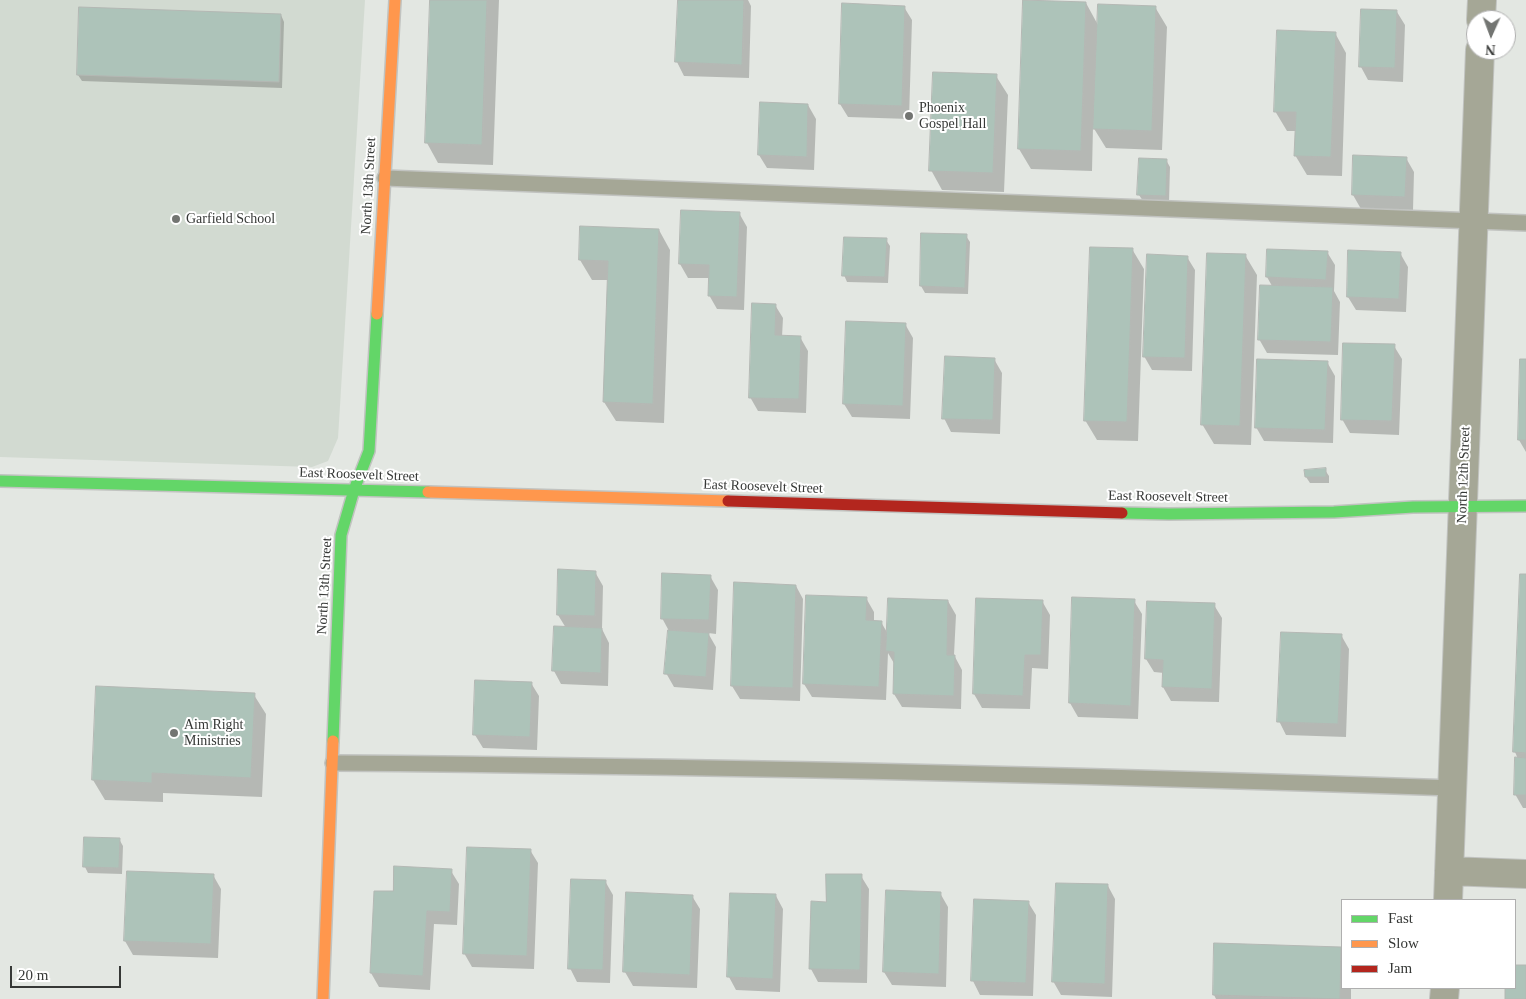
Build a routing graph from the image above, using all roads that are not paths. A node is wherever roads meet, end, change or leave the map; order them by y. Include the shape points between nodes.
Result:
1 (395, 0) edge
2 (1480, 60) edge
3 (385, 178) junction
4 (1473, 221) junction
5 (1526, 223) edge
6 (0, 481) edge
7 (354, 490) junction
8 (1526, 506) edge
9 (1463, 507) junction
10 (333, 763) junction
11 (1453, 788) junction
12 (1449, 871) junction
13 (1526, 874) edge
14 (1448, 899) edge
15 (324, 999) edge

1 - 3 street, North 13th Street
2 - 4 street, North 12th Street
3 - 4 lane
3 - 7 street, North 13th Street via 369,450
4 - 5 lane
4 - 9 street, North 12th Street
6 - 7 street, East Roosevelt Street
7 - 9 street, East Roosevelt Street via 1169,514
7 - 10 street, North 13th Street via 341,535
8 - 9 street, East Roosevelt Street
9 - 11 street, North 12th Street
10 - 11 lane via 800,769
10 - 15 street, North 13th Street
11 - 12 street, North 12th Street
12 - 13 street
12 - 14 street, North 12th Street

